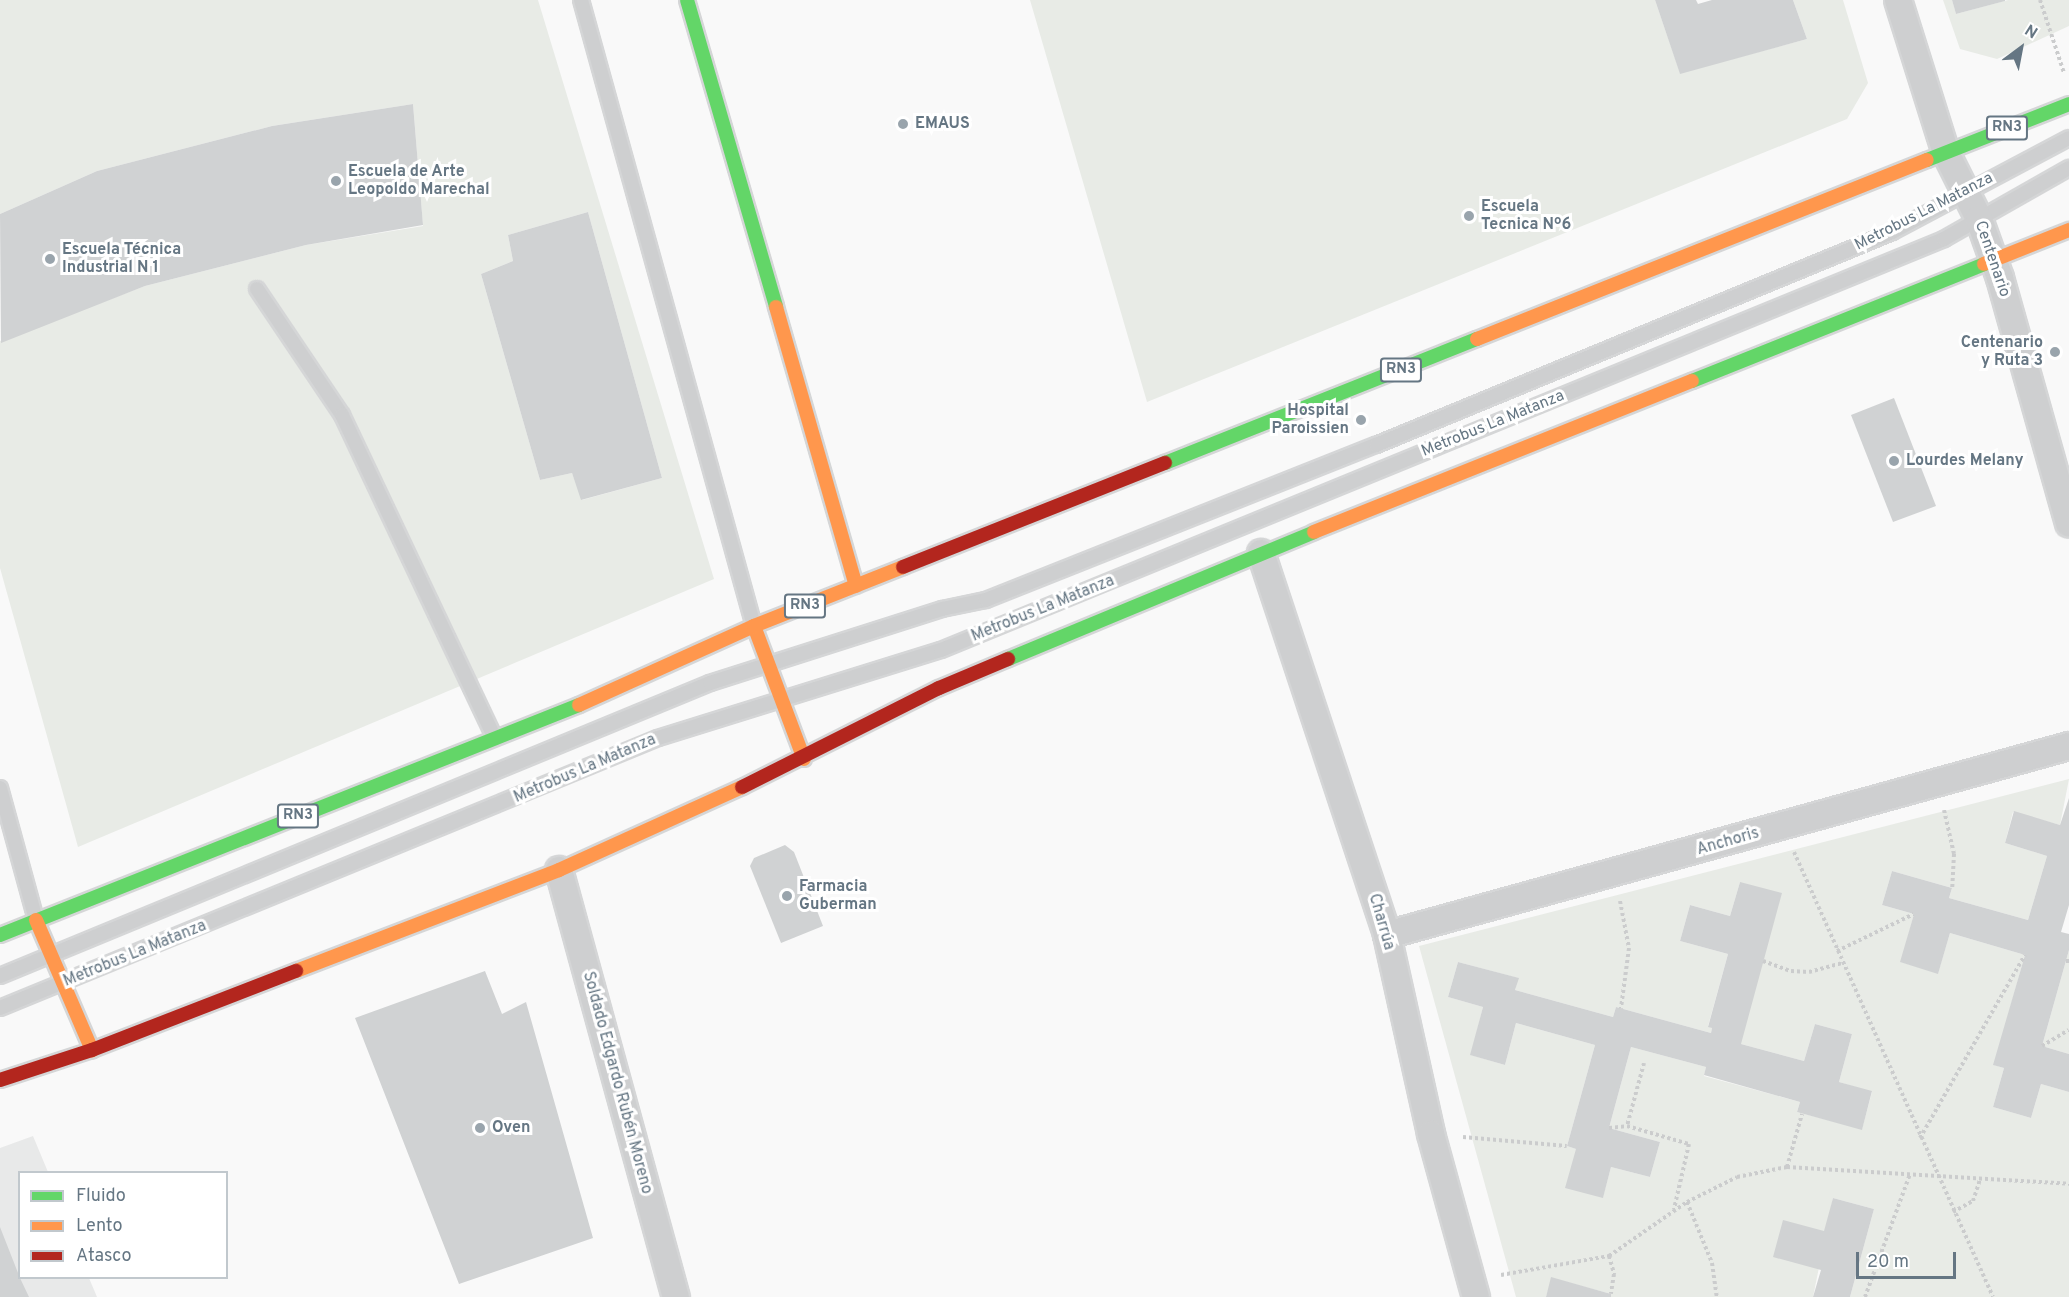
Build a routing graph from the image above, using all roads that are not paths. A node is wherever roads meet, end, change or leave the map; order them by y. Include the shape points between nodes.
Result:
1 (581, 0) edge
2 (687, 0) edge
3 (1898, 0) edge
4 (2069, 104) edge
5 (2069, 138) edge
6 (1946, 153) junction
7 (2069, 168) edge
8 (1964, 194) junction
9 (1979, 219) junction
10 (2069, 230) edge
11 (1993, 260) junction
12 (257, 289) dead end
13 (2069, 523) edge
14 (1261, 553) junction
15 (856, 586) junction
16 (754, 626) junction
17 (770, 667) junction
18 (782, 700) junction
19 (495, 738) junction
20 (2069, 746) edge
21 (804, 759) junction
22 (0, 788) edge
23 (559, 870) junction
24 (36, 920) junction
25 (0, 935) edge
26 (1387, 935) junction
27 (51, 954) junction
28 (0, 976) edge
29 (64, 982) junction
30 (0, 1008) edge
31 (92, 1050) junction
32 (0, 1080) edge
33 (1473, 1288) edge
34 (676, 1297) edge

1 - 16 lane
2 - 15 main road
3 - 6 street, Centenario
4 - 6 main road, RN3
5 - 8 lane, Metrobus La Matanza
6 - 8 street, Centenario
6 - 15 main road, RN3
7 - 9 lane, Metrobus La Matanza
8 - 9 street, Centenario
8 - 17 lane, Metrobus La Matanza via 1892,232 1159,532 986,600 942,609
9 - 11 street, Centenario
9 - 18 lane, Metrobus La Matanza via 1944,239 942,651
10 - 11 main road
11 - 13 street, Centenario
11 - 14 main road
12 - 19 lane via 342,415
14 - 21 main road via 939,688
14 - 26 street, Charrúa
15 - 16 main road, RN3
16 - 17 main road
16 - 19 main road, RN3 via 597,698
17 - 18 main road
17 - 27 lane, Metrobus La Matanza via 710,683
18 - 21 main road
18 - 29 lane, Metrobus La Matanza via 658,738
19 - 24 main road, RN3
20 - 26 street, Anchoris
21 - 23 main road
22 - 24 lane
23 - 31 main road
23 - 34 street, Soldado Edgardo Rubén Moreno
24 - 25 main road, RN3
24 - 27 main road
26 - 33 street, Charrúa via 1431,1134
27 - 28 lane, Metrobus La Matanza
27 - 29 main road
29 - 30 lane, Metrobus La Matanza
29 - 31 main road
31 - 32 main road

